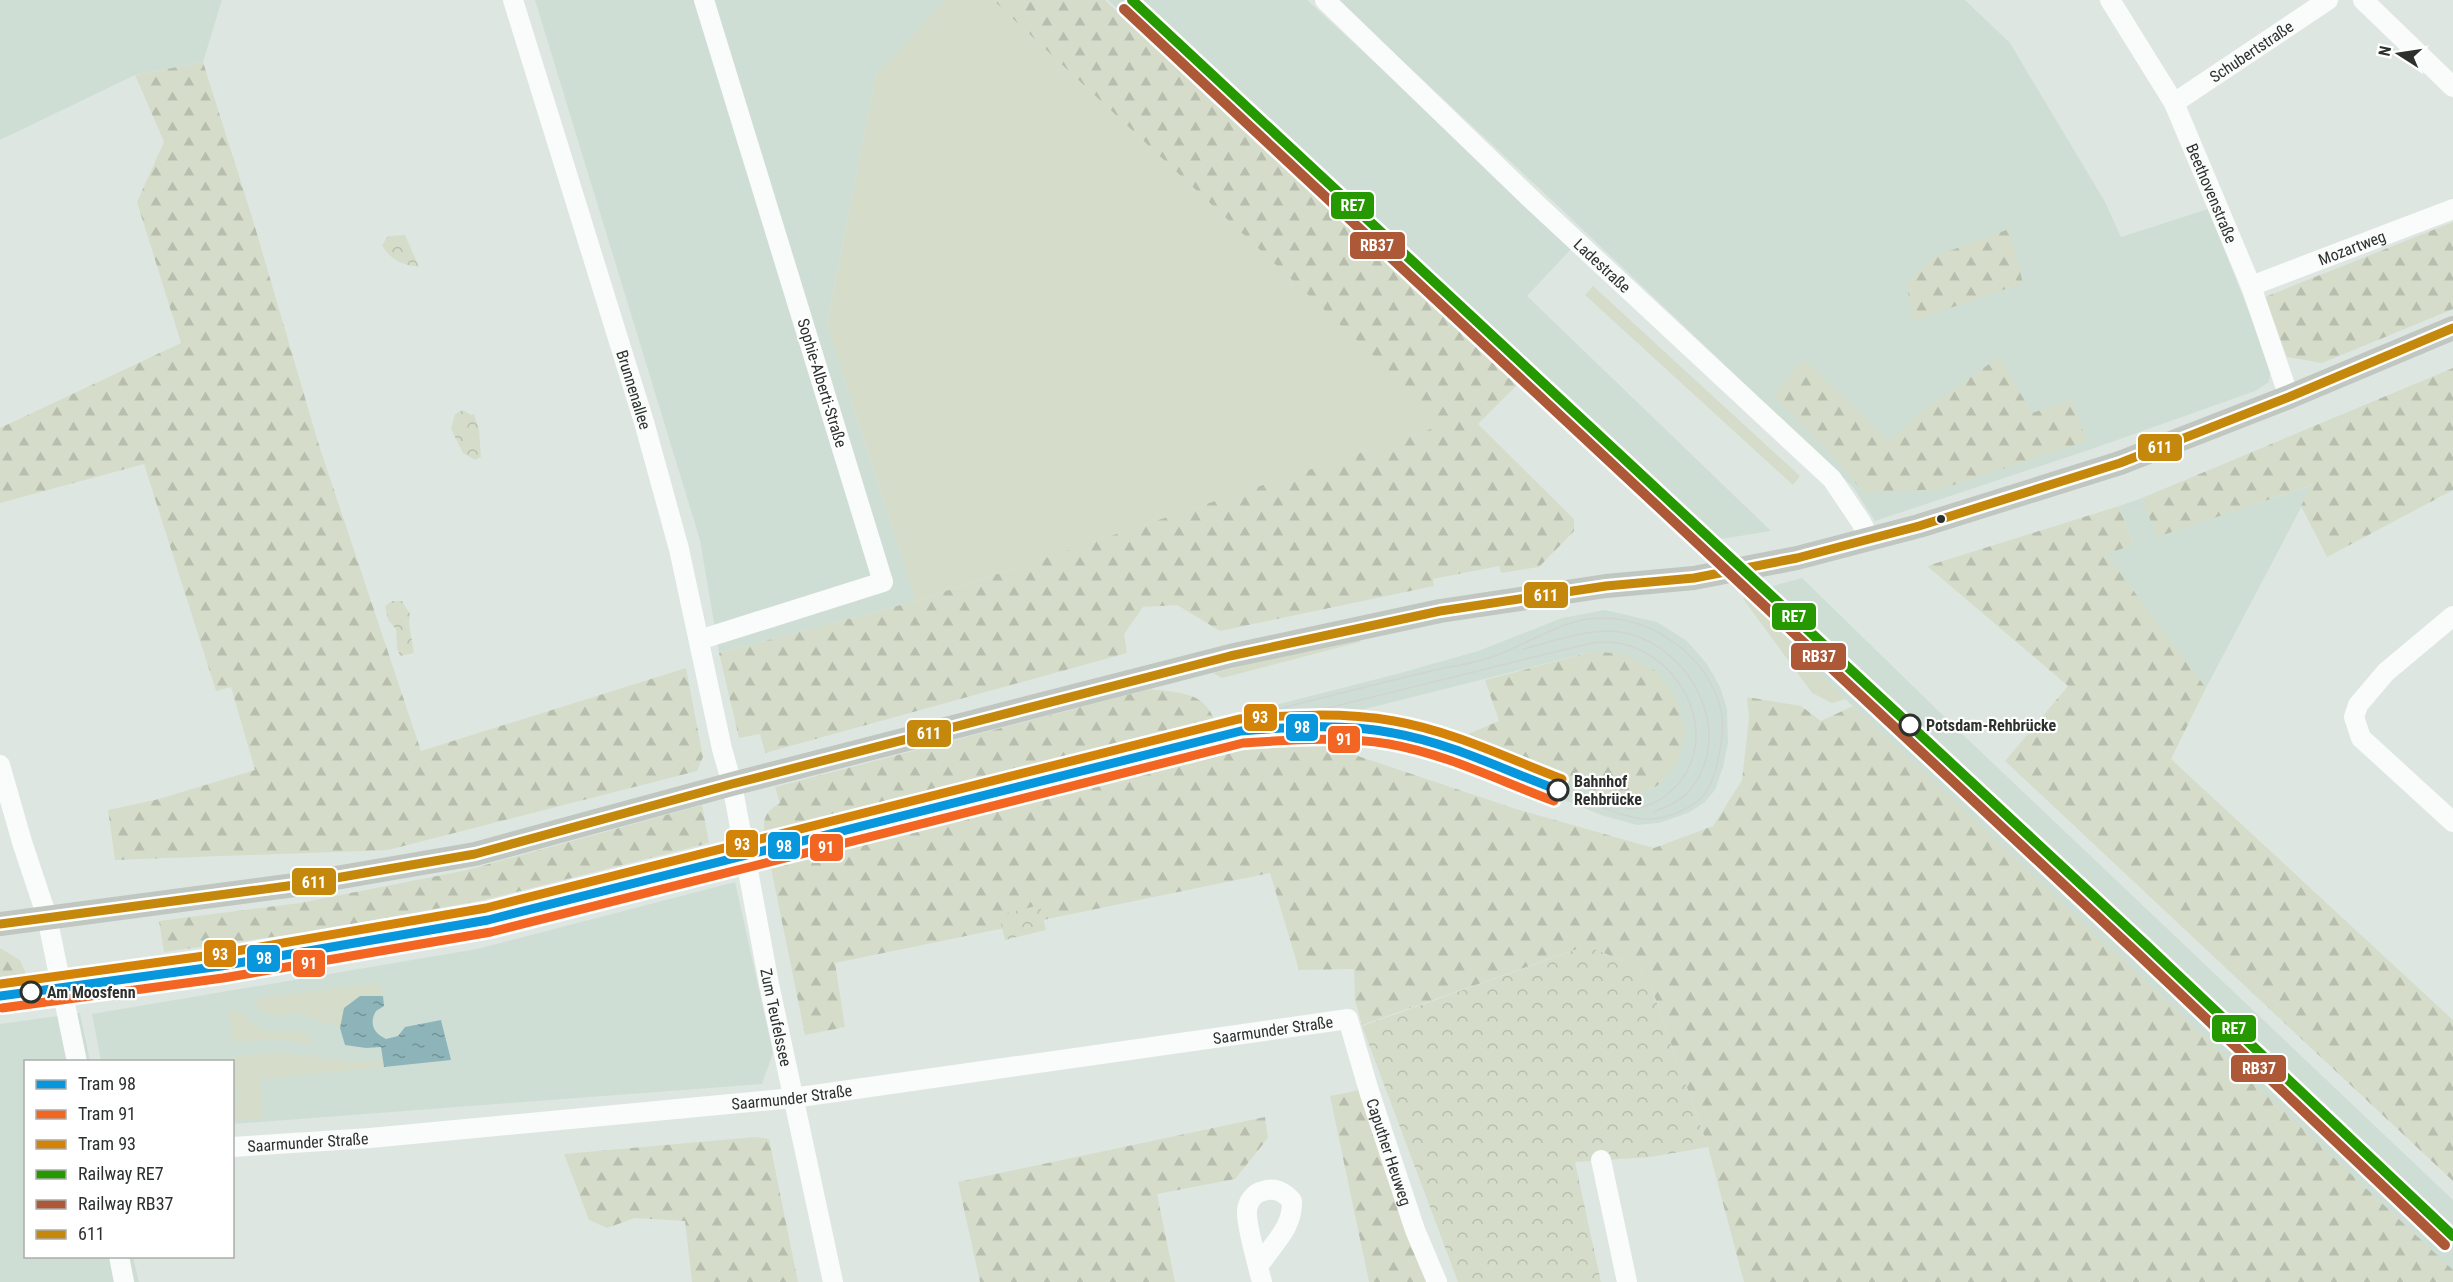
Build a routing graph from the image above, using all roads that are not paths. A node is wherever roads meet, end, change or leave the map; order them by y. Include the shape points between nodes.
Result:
1 (513, 0) edge
2 (704, 0) edge
3 (1325, 0) edge
4 (2110, 0) edge
5 (2328, 0) edge
6 (2363, 0) edge
7 (2453, 87) edge
8 (2174, 103) junction
9 (2453, 209) edge
10 (2251, 286) junction
11 (2453, 328) edge
12 (2289, 397) junction
13 (1870, 540) junction
14 (2453, 616) edge
15 (699, 640) junction
16 (0, 765) edge
17 (732, 784) junction
18 (2453, 822) edge
19 (47, 917) junction
20 (0, 924) edge
21 (1348, 1019) joint
22 (77, 1060) edge
23 (793, 1098) junction
24 (234, 1147) edge
25 (1601, 1160) dead end
26 (119, 1258) edge
27 (124, 1282) edge
28 (833, 1282) edge
29 (1437, 1282) edge
30 (1627, 1282) edge

1 - 15 street, Brunnenallee via 644,422
2 - 15 street, Sophie-Alberti-Straße via 883,582
3 - 13 street, Ladestraße via 1832,479
4 - 8 street, Beethovenstraße
5 - 8 street, Schubertstraße
6 - 7 street
8 - 10 street, Beethovenstraße
9 - 10 street, Mozartweg
10 - 12 street, Beethovenstraße
11 - 12 main road
12 - 13 main road via 2120,463
13 - 17 main road via 1733,571 1417,615 1230,656
14 - 18 street via 2386,672 2358,705 2354,717 2361,738
15 - 17 street, Brunnenallee
16 - 19 street
17 - 19 main road via 475,854 294,885
17 - 23 street, Zum Teufelssee
19 - 20 main road
19 - 22 street
21 - 23 street, Saarmunder Straße
21 - 29 street, Caputher Heuweg via 1415,1230
23 - 24 street, Saarmunder Straße via 370,1138
23 - 28 street, Zum Teufelssee
25 - 30 street
26 - 27 street

